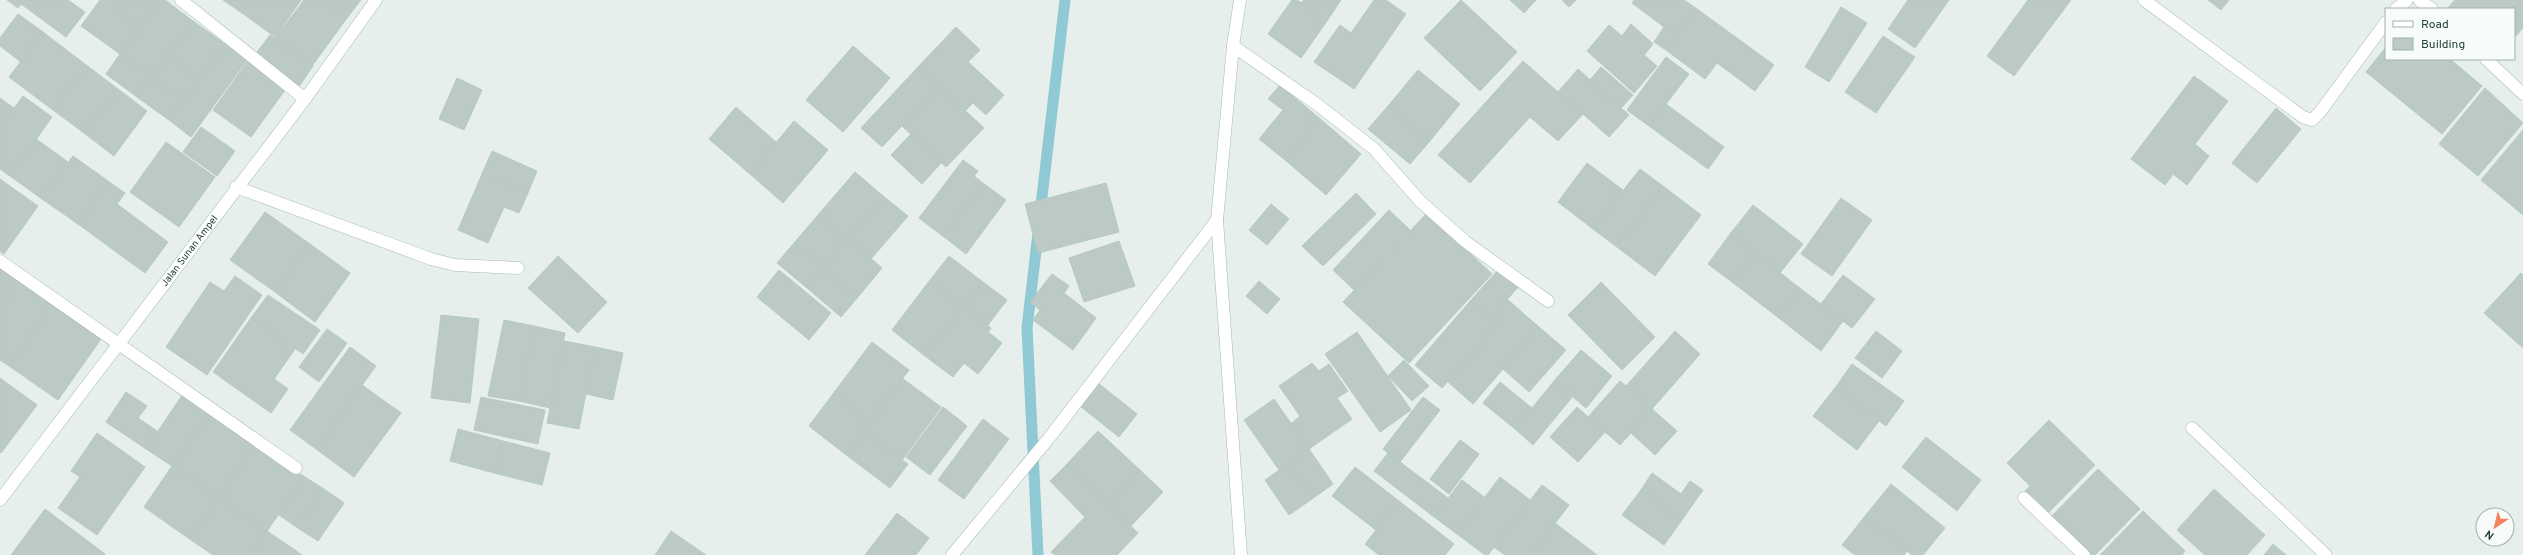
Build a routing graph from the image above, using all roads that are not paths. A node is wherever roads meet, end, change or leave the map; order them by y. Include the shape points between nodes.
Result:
1 (181, 0) edge
2 (376, 0) edge
3 (1240, 0) edge
4 (2144, 0) edge
5 (2407, 0) edge
6 (2419, 0) edge
7 (2397, 8) edge
8 (2431, 8) edge
9 (2385, 23) edge
10 (1233, 46) junction
11 (2487, 60) edge
12 (2523, 94) edge
13 (305, 99) junction
14 (236, 187) junction
15 (1217, 220) junction
16 (0, 261) edge
17 (518, 268) dead end
18 (1548, 301) dead end
19 (119, 344) junction
20 (2192, 428) dead end
21 (296, 468) dead end
22 (2024, 498) dead end
23 (0, 500) edge
24 (952, 555) edge
25 (1240, 555) edge
26 (2084, 555) edge
27 (2326, 555) edge

1 - 13 street
2 - 13 street, Jalan Sunan Ampel
3 - 10 street
4 - 9 street via 2302,117 2312,120
5 - 7 street
6 - 8 street
10 - 15 street
10 - 18 street via 1318,105 1374,149 1420,201 1466,242
11 - 12 street
13 - 14 street, Jalan Sunan Ampel
14 - 17 street via 431,259 455,265
14 - 19 street, Jalan Sunan Ampel
15 - 24 street via 1049,438
15 - 25 street
16 - 19 street
19 - 21 street
19 - 23 street, Jalan Sunan Ampel
20 - 27 street
22 - 26 street

